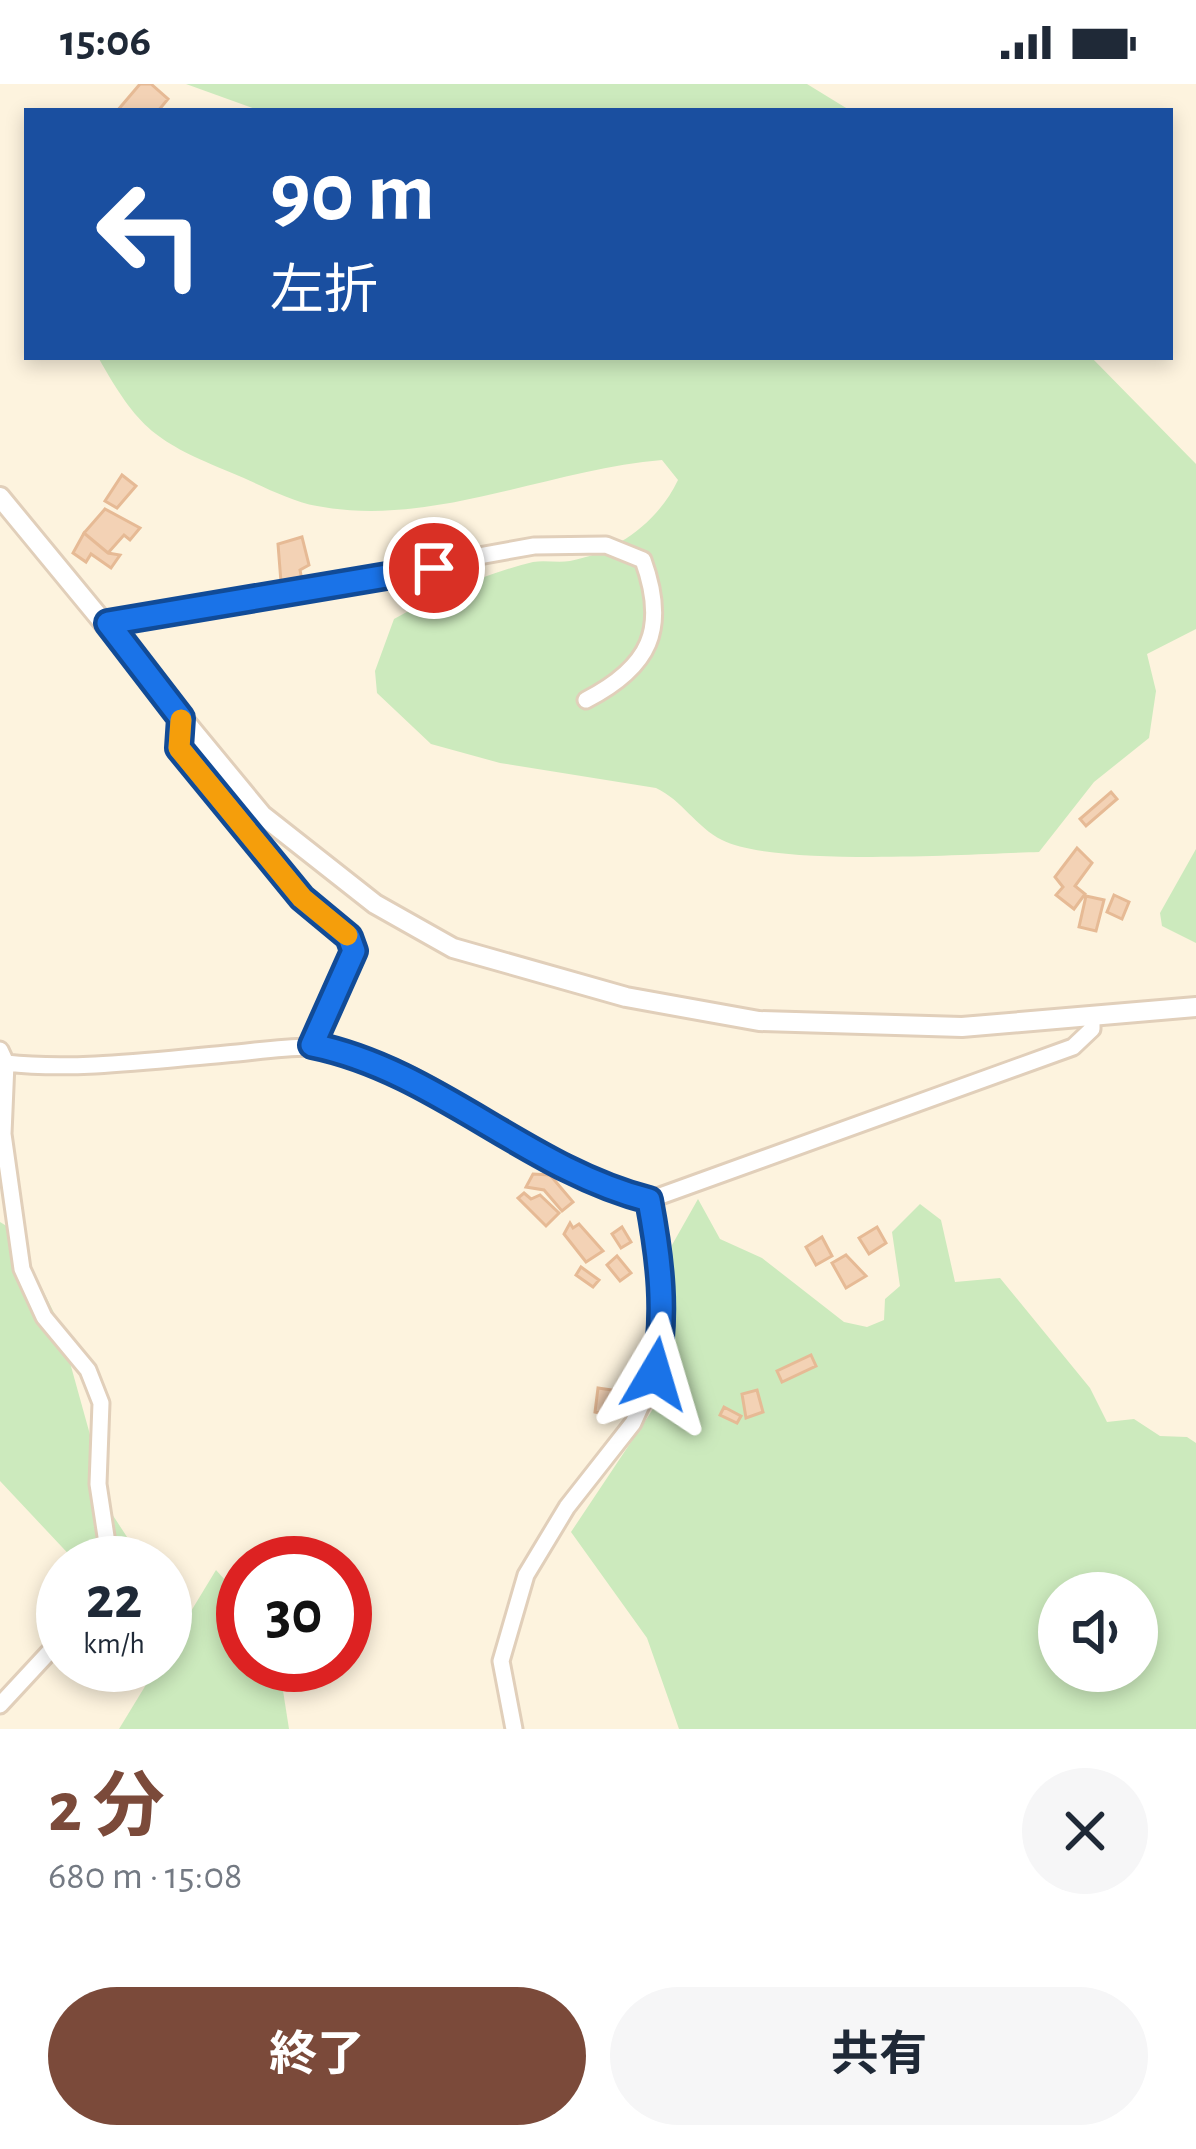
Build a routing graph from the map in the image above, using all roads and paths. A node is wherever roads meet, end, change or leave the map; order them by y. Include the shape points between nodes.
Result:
1 (0, 497) edge
2 (108, 623) junction
3 (586, 700) dead end
4 (181, 718) junction
5 (1196, 1007) edge
6 (1092, 1015) junction
7 (312, 1045) junction
8 (3, 1057) edge
9 (649, 1200) junction
10 (106, 1536) edge
11 (36, 1667) edge
12 (0, 1706) edge
13 (514, 1729) edge

1 - 2 street
2 - 3 street via 534,545 606,545 643,560 656,624 626,674
2 - 4 street
4 - 6 street via 262,815 320,865 433,938 496,963 758,1021 962,1027
4 - 7 street via 179,748 302,898 349,937 354,951
5 - 6 street
6 - 9 street via 1092,1029 1073,1047
7 - 8 street via 186,1058
7 - 9 street via 362,1055 548,1157
8 - 10 street via 3,1134 22,1269 101,1403
9 - 13 street via 662,1268 655,1374 633,1423 526,1576 501,1661
11 - 12 street

